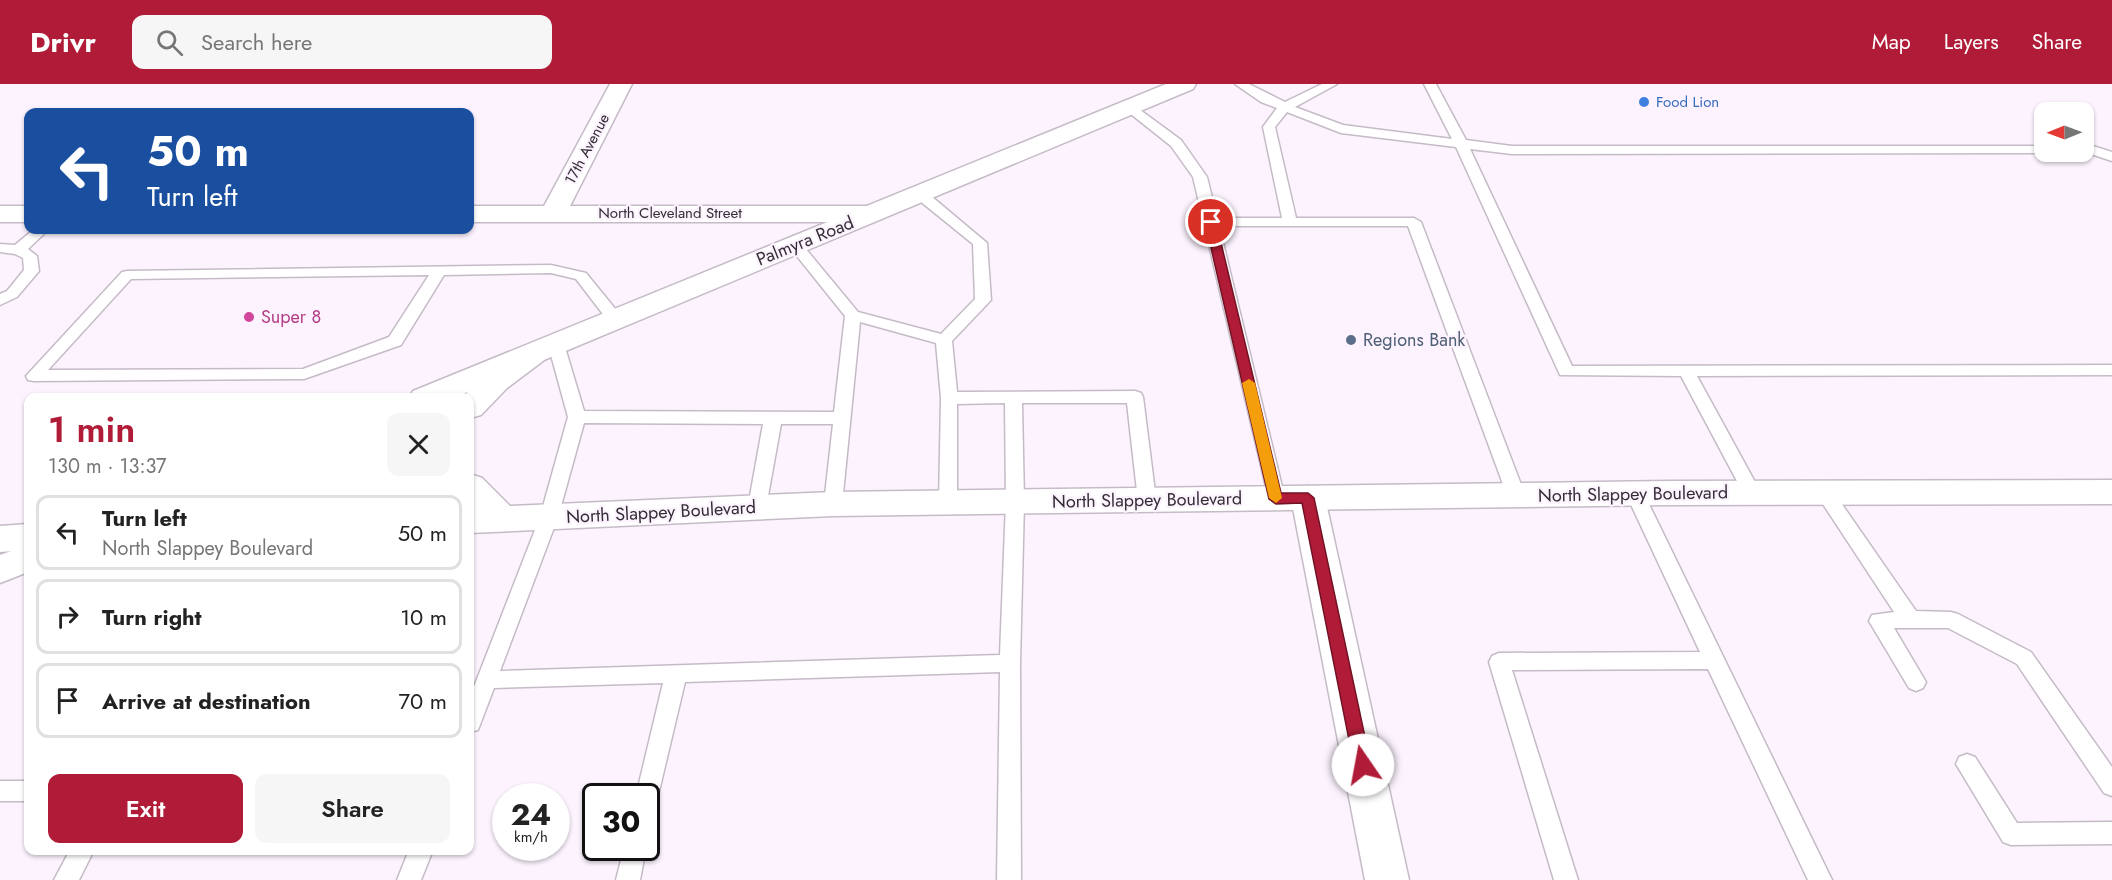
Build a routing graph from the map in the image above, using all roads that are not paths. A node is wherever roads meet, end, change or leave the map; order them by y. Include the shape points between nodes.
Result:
1 (621, 84) edge
2 (1185, 84) edge
3 (1240, 84) edge
4 (1331, 84) edge
5 (1430, 84) edge
6 (1128, 107) junction
7 (1285, 107) junction
8 (1461, 143) junction
9 (2034, 150) edge
10 (2094, 150) edge
11 (2112, 157) edge
12 (920, 194) junction
13 (474, 213) edge
14 (0, 214) edge
15 (24, 214) edge
16 (553, 214) junction
17 (871, 214) junction
18 (1211, 222) junction
19 (1290, 222) junction
20 (36, 234) edge
21 (795, 245) junction
22 (0, 248) edge
23 (18, 250) junction
24 (439, 271) junction
25 (0, 300) edge
26 (853, 315) junction
27 (615, 319) junction
28 (944, 340) junction
29 (545, 349) junction
30 (2112, 370) edge
31 (1686, 371) junction
32 (436, 393) edge
33 (949, 398) junction
34 (1013, 398) junction
35 (474, 404) edge
36 (577, 417) junction
37 (773, 418) junction
38 (843, 418) junction
39 (474, 490) edge
40 (1824, 492) junction
41 (2112, 492) edge
42 (1752, 493) junction
43 (1635, 494) junction
44 (1516, 495) junction
45 (1292, 498) junction
46 (1147, 500) junction
47 (1015, 502) junction
48 (948, 503) junction
49 (833, 504) junction
50 (757, 507) junction
51 (549, 517) junction
52 (503, 519) junction
53 (474, 520) edge
54 (24, 537) edge
55 (0, 539) edge
56 (24, 560) edge
57 (0, 569) edge
58 (1910, 619) junction
59 (1715, 660) junction
60 (1010, 663) junction
61 (676, 674) junction
62 (486, 680) junction
63 (1916, 682) dead end
64 (474, 712) edge
65 (1967, 764) dead end
66 (650, 783) edge
67 (2112, 786) edge
68 (0, 791) edge
69 (24, 791) edge
70 (2112, 833) edge
71 (80, 855) edge
72 (419, 855) edge
73 (632, 861) edge
74 (66, 880) edge
75 (409, 880) edge
76 (628, 880) edge
77 (1009, 880) edge
78 (1387, 880) edge
79 (1566, 880) edge
80 (1820, 880) edge

1 - 16 main road, 17th Avenue
2 - 6 main road, Palmyra Road
3 - 7 lane
4 - 7 lane
5 - 8 lane
6 - 12 main road, Palmyra Road
6 - 18 lane via 1176,143 1200,177
7 - 8 lane via 1341,129
7 - 19 lane via 1269,127
8 - 9 lane via 1512,150
8 - 31 lane via 1566,371
10 - 11 lane
12 - 17 main road, Palmyra Road
12 - 28 lane via 980,243 983,300
13 - 16 main road, North Cleveland Street
14 - 15 main road
16 - 17 main road, North Cleveland Street
17 - 21 main road, Palmyra Road
18 - 19 lane
18 - 45 lane
19 - 44 lane via 1414,222
20 - 23 lane
21 - 26 lane
21 - 27 main road, Palmyra Road
22 - 23 lane
23 - 25 lane via 30,256 32,271 12,294
24 - 24 lane via 127,275 34,376 304,375 395,341
24 - 27 lane via 551,269 581,276
26 - 28 lane
26 - 38 lane
27 - 29 main road, Palmyra Road
28 - 33 lane
29 - 32 main road, Palmyra Road
29 - 35 main road via 496,381
29 - 36 lane
30 - 31 lane
31 - 42 lane
33 - 34 lane
33 - 48 lane
34 - 46 lane via 1135,397
34 - 47 lane
36 - 37 lane
36 - 51 lane
37 - 38 lane
37 - 50 lane
38 - 49 lane
39 - 52 main road
40 - 41 main road, North Slappey Boulevard
40 - 42 main road, North Slappey Boulevard
40 - 58 lane
42 - 43 main road, North Slappey Boulevard
43 - 44 main road, North Slappey Boulevard
43 - 59 lane
44 - 45 main road, North Slappey Boulevard
45 - 46 main road, North Slappey Boulevard
45 - 78 main road
46 - 47 main road, North Slappey Boulevard
47 - 48 main road, North Slappey Boulevard
47 - 60 lane
48 - 49 main road, North Slappey Boulevard
49 - 50 main road, North Slappey Boulevard
50 - 51 main road, North Slappey Boulevard
51 - 52 main road, North Slappey Boulevard
51 - 62 lane
52 - 53 main road, North Slappey Boulevard
54 - 55 main road
56 - 57 main road
58 - 63 lane via 1879,621
58 - 67 lane via 1951,620 2024,658
59 - 79 lane via 1499,662
59 - 80 lane
60 - 61 lane
60 - 77 lane
61 - 62 lane
61 - 66 lane
62 - 64 lane
65 - 70 lane via 2011,834
68 - 69 lane
71 - 74 lane
72 - 75 lane
73 - 76 lane

